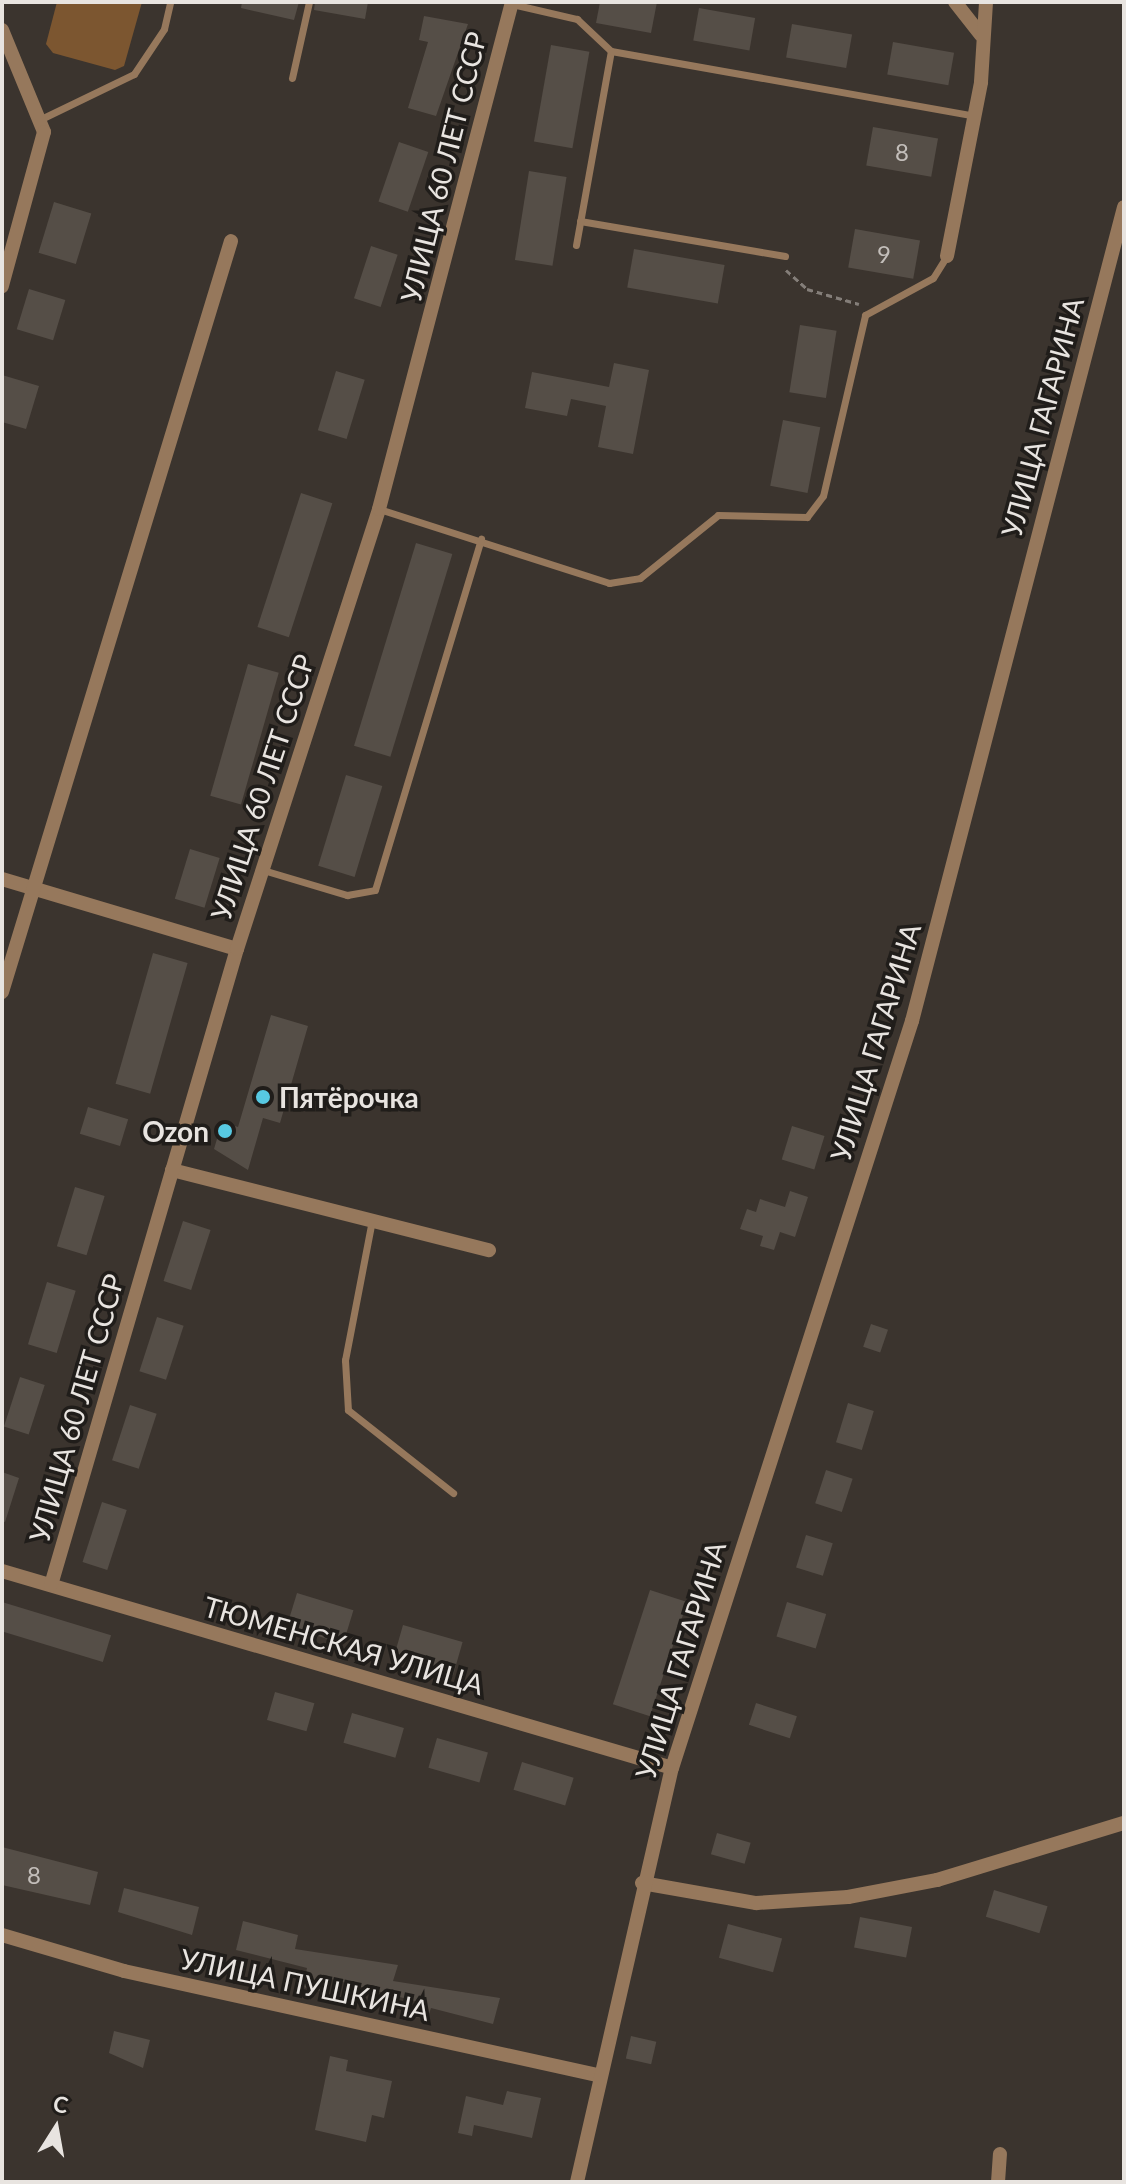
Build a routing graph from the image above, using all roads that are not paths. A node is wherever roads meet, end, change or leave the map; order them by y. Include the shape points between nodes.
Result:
1 (170, 2) edge
2 (309, 2) edge
3 (955, 2) edge
4 (986, 2) edge
5 (512, 3) edge
6 (2, 30) edge
7 (611, 51) junction
8 (984, 51) junction
9 (292, 78) dead end
10 (972, 115) junction
11 (41, 119) junction
12 (1124, 207) edge
13 (580, 221) junction
14 (231, 241) dead end
15 (576, 245) dead end
16 (785, 256) road end
17 (947, 256) joint
18 (2, 286) edge
19 (379, 509) junction
20 (481, 539) junction
21 (263, 870) junction
22 (2, 879) edge
23 (36, 889) junction
24 (237, 949) junction
25 (2, 992) edge
26 (172, 1170) junction
27 (372, 1220) junction
28 (489, 1250) dead end
29 (453, 1493) dead end
30 (2, 1571) edge
31 (51, 1585) junction
32 (672, 1768) junction
33 (1124, 1823) edge
34 (642, 1883) junction
35 (2, 1935) edge
36 (598, 2075) junction
37 (1000, 2154) dead end
38 (577, 2182) edge
39 (998, 2182) edge

1 - 11 lane via 164,29 134,74
2 - 9 lane
3 - 8 street via 978,24
4 - 8 street
5 - 7 lane via 577,19
5 - 19 street, УЛИЦА 60 ЛЕТ СССР
6 - 11 street
7 - 10 lane
7 - 13 lane
8 - 10 street
10 - 17 street
11 - 18 street via 44,146
12 - 32 street, УЛИЦА ГАГАРИНА via 912,1021
13 - 15 lane
13 - 16 lane
14 - 23 street
17 - 20 lane via 933,278 874,307 860,324 814,513 718,515 662,565 626,582 609,583
19 - 20 lane
19 - 21 street, УЛИЦА 60 ЛЕТ СССР
20 - 21 lane via 375,890 347,895
21 - 24 street, УЛИЦА 60 ЛЕТ СССР
22 - 23 street
23 - 24 street
23 - 25 street
24 - 26 street, УЛИЦА 60 ЛЕТ СССР
26 - 27 street
26 - 31 street, УЛИЦА 60 ЛЕТ СССР
27 - 28 street
27 - 29 lane via 345,1360 348,1410
30 - 31 street, ТЮМЕНСКАЯ УЛИЦА
31 - 32 street, ТЮМЕНСКАЯ УЛИЦА
32 - 34 street, УЛИЦА ГАГАРИНА
33 - 34 street via 937,1880 848,1897 756,1903
34 - 36 street, УЛИЦА ГАГАРИНА
35 - 36 street, УЛИЦА ПУШКИНА via 124,1971
36 - 38 street, УЛИЦА ГАГАРИНА
37 - 39 street

